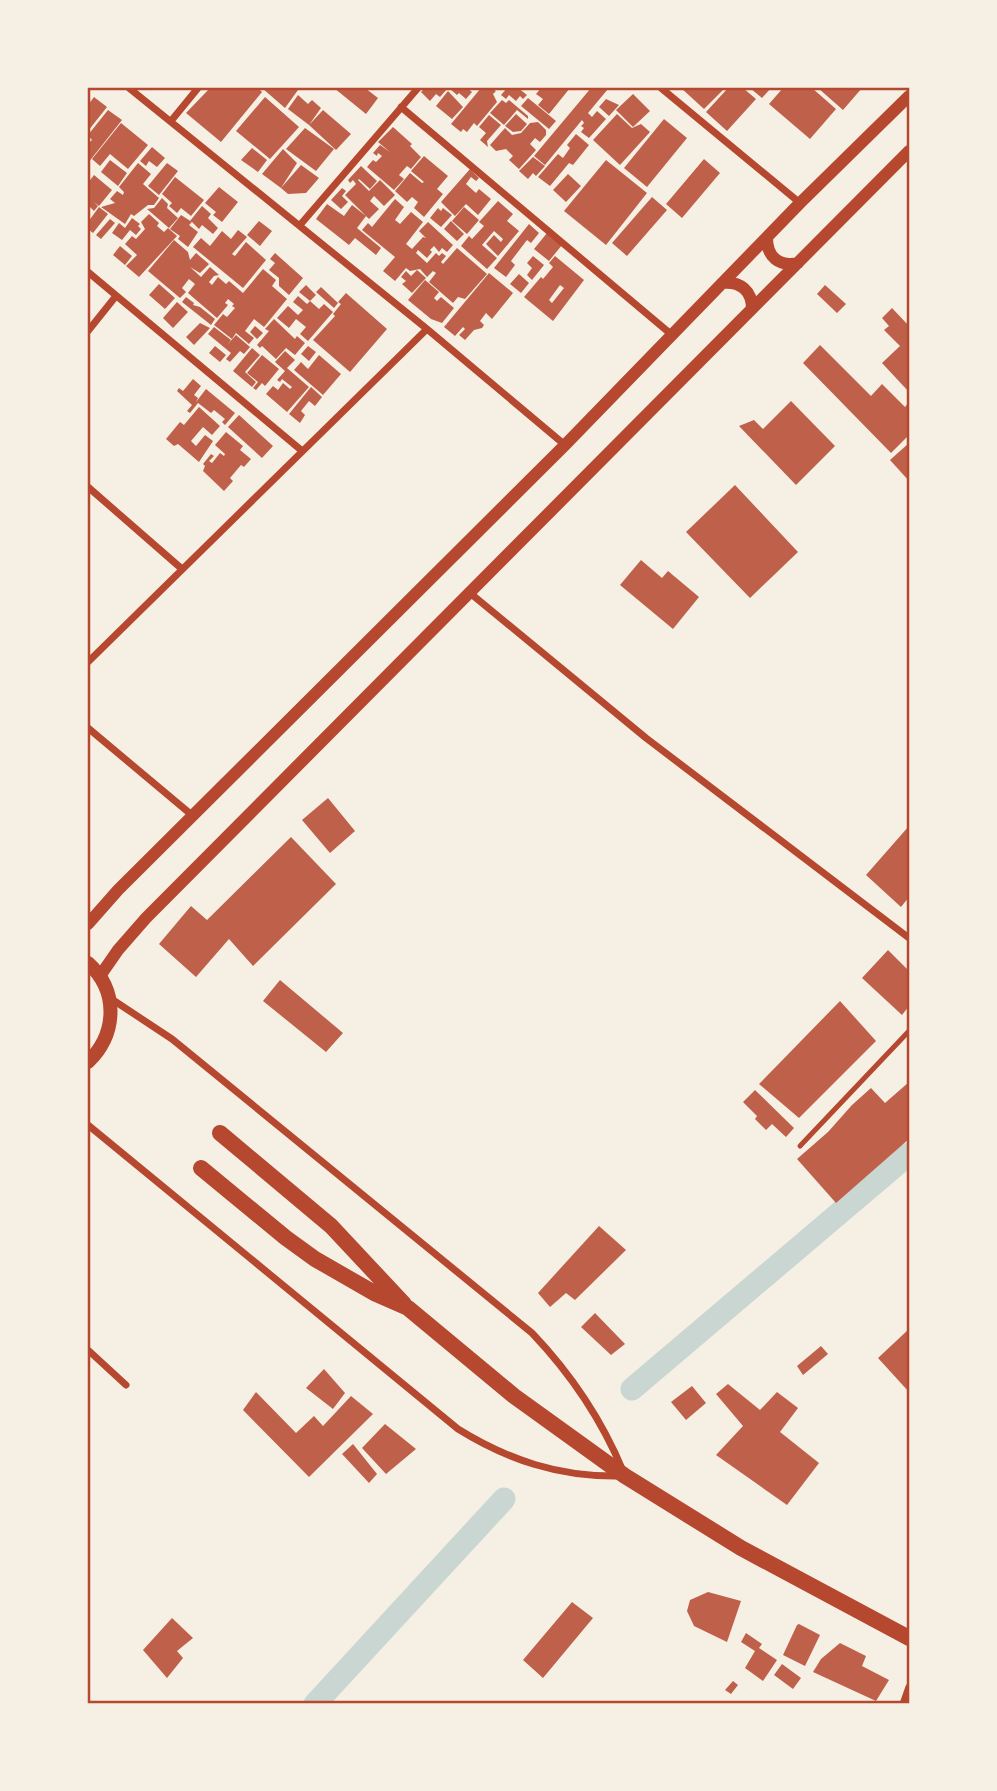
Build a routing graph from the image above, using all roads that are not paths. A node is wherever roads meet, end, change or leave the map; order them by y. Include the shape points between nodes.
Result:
1 (129, 88) edge
2 (198, 88) edge
3 (418, 88) edge
4 (661, 88) edge
5 (676, 88) edge
6 (669, 94) junction
7 (909, 96) edge
8 (401, 107) junction
9 (171, 121) junction
10 (909, 151) edge
11 (800, 203) junction
12 (299, 225) junction
13 (766, 238) junction
14 (798, 263) junction
15 (88, 272) edge
16 (722, 284) junction
17 (116, 296) junction
18 (752, 309) junction
19 (427, 329) junction
20 (88, 331) edge
21 (672, 335) junction
22 (565, 445) junction
23 (301, 450) junction
24 (88, 487) edge
25 (182, 569) junction
26 (470, 593) junction
27 (88, 662) edge
28 (88, 729) edge
29 (193, 816) junction
30 (88, 924) edge
31 (909, 938) edge
32 (88, 963) edge
33 (100, 976) junction
34 (109, 997) junction
35 (909, 1031) edge
36 (88, 1062) edge
37 (88, 1125) edge
38 (220, 1133) dead end
39 (800, 1146) dead end
40 (201, 1168) dead end
41 (408, 1308) junction
42 (88, 1350) edge
43 (126, 1385) dead end
44 (625, 1476) junction
45 (909, 1638) edge
46 (909, 1687) edge
47 (903, 1703) edge

1 - 9 street
2 - 9 street
3 - 8 street
4 - 6 street
5 - 6 street
6 - 11 street
7 - 11 street
8 - 12 street
8 - 21 street
9 - 12 street
10 - 14 street
11 - 13 street
12 - 19 street
13 - 14 street via 771,256 788,265
13 - 16 street
14 - 18 street
15 - 17 street
16 - 18 street via 741,285 748,291
16 - 21 street
17 - 20 street
17 - 23 street
18 - 26 street
19 - 22 street
19 - 23 street
21 - 22 street
22 - 29 street
23 - 25 street
24 - 25 street
25 - 27 street
26 - 31 street via 646,738
26 - 33 street via 146,918
28 - 29 street
29 - 30 street
32 - 33 main road
33 - 34 main road
34 - 36 main road via 108,1032
34 - 44 street via 173,1040 532,1333 586,1399
35 - 39 lane
37 - 44 street via 458,1429 537,1467
38 - 41 main road via 331,1226
40 - 41 main road via 315,1259
41 - 44 main road via 514,1396
42 - 43 street
44 - 45 main road via 741,1548
46 - 47 street

